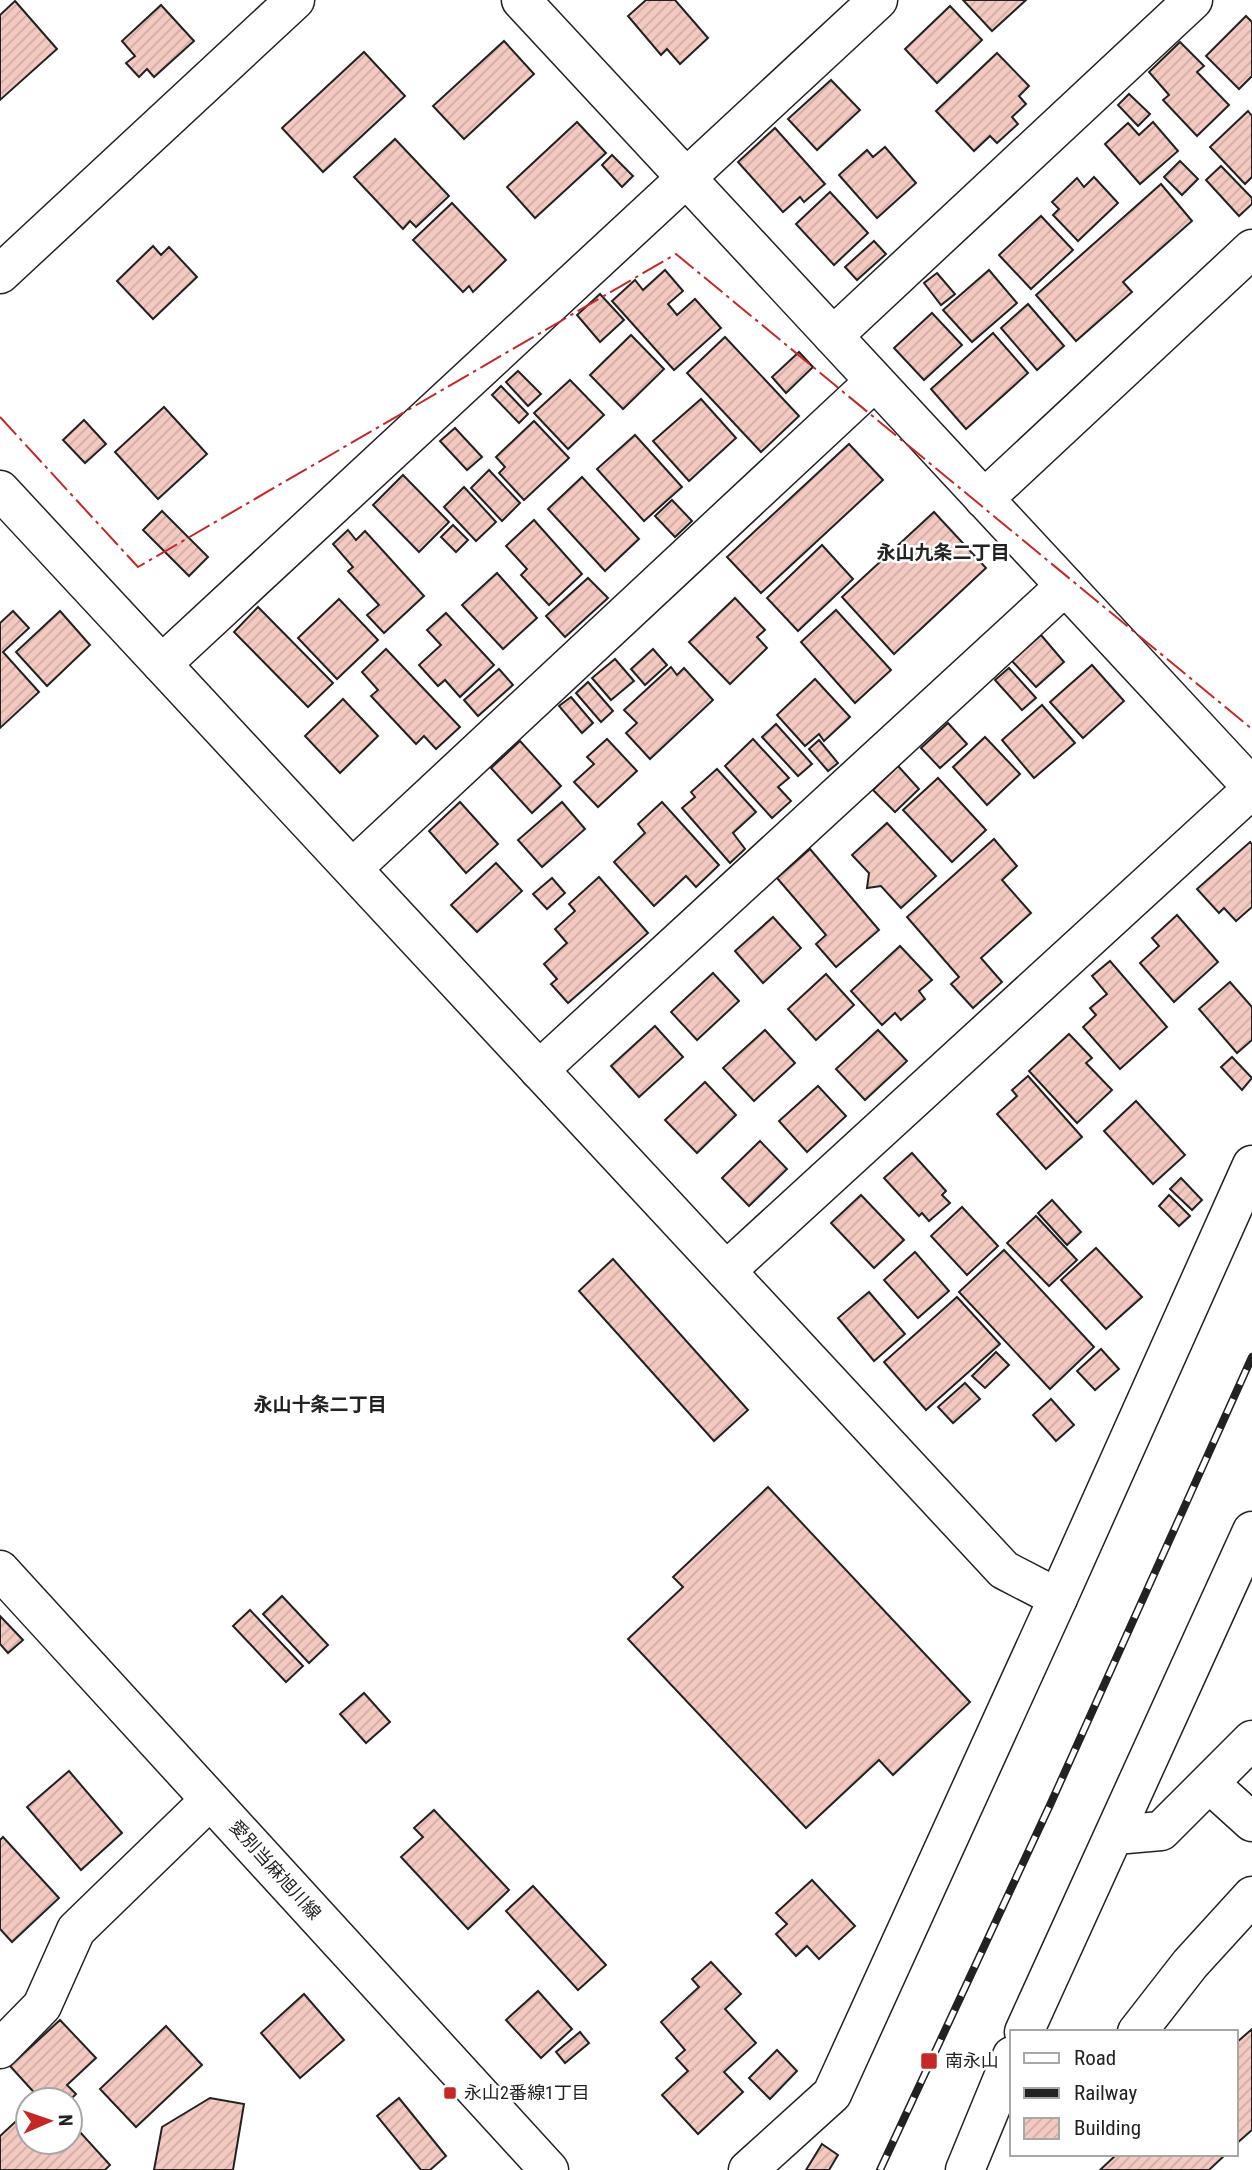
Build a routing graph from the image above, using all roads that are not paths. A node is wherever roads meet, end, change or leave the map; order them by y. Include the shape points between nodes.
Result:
1 (295, 0) edge
2 (521, 0) edge
3 (877, 0) edge
4 (1193, 0) edge
5 (685, 178) junction
6 (1252, 248) edge
7 (0, 274) edge
8 (832, 336) junction
9 (874, 382) junction
10 (0, 490) edge
11 (984, 499) junction
12 (1065, 586) junction
13 (162, 664) junction
14 (1252, 788) edge
15 (353, 868) junction
16 (539, 1070) junction
17 (1252, 1164) edge
18 (726, 1271) junction
19 (1252, 1531) edge
20 (0, 1570) edge
21 (1058, 1598) junction
22 (1252, 1740) edge
23 (1210, 1784) junction
24 (210, 1800) junction
25 (1252, 1822) edge
26 (1115, 1835) junction
27 (1252, 1896) edge
28 (1025, 2030) edge
29 (1139, 2030) edge
30 (0, 2049) edge
31 (1010, 2063) edge
32 (550, 2170) edge
33 (748, 2170) edge
34 (965, 2170) edge

1 - 7 street
2 - 5 street
3 - 5 street
4 - 8 street
5 - 8 street
5 - 13 street
6 - 11 street
8 - 9 street
9 - 11 street
9 - 15 street
10 - 13 street
11 - 12 street
12 - 14 street
12 - 16 street
13 - 15 street
14 - 18 street
15 - 16 street
16 - 18 street
17 - 21 street
18 - 21 street via 1004,1570
19 - 26 street
20 - 24 street, 愛別当麻旭川線
21 - 33 street via 832,2094
22 - 23 street
23 - 25 street
23 - 26 street via 1161,1831
24 - 30 street via 76,1930 42,2006
24 - 32 street, 愛別当麻旭川線
26 - 28 street
27 - 29 street via 1189,1964
31 - 34 street

